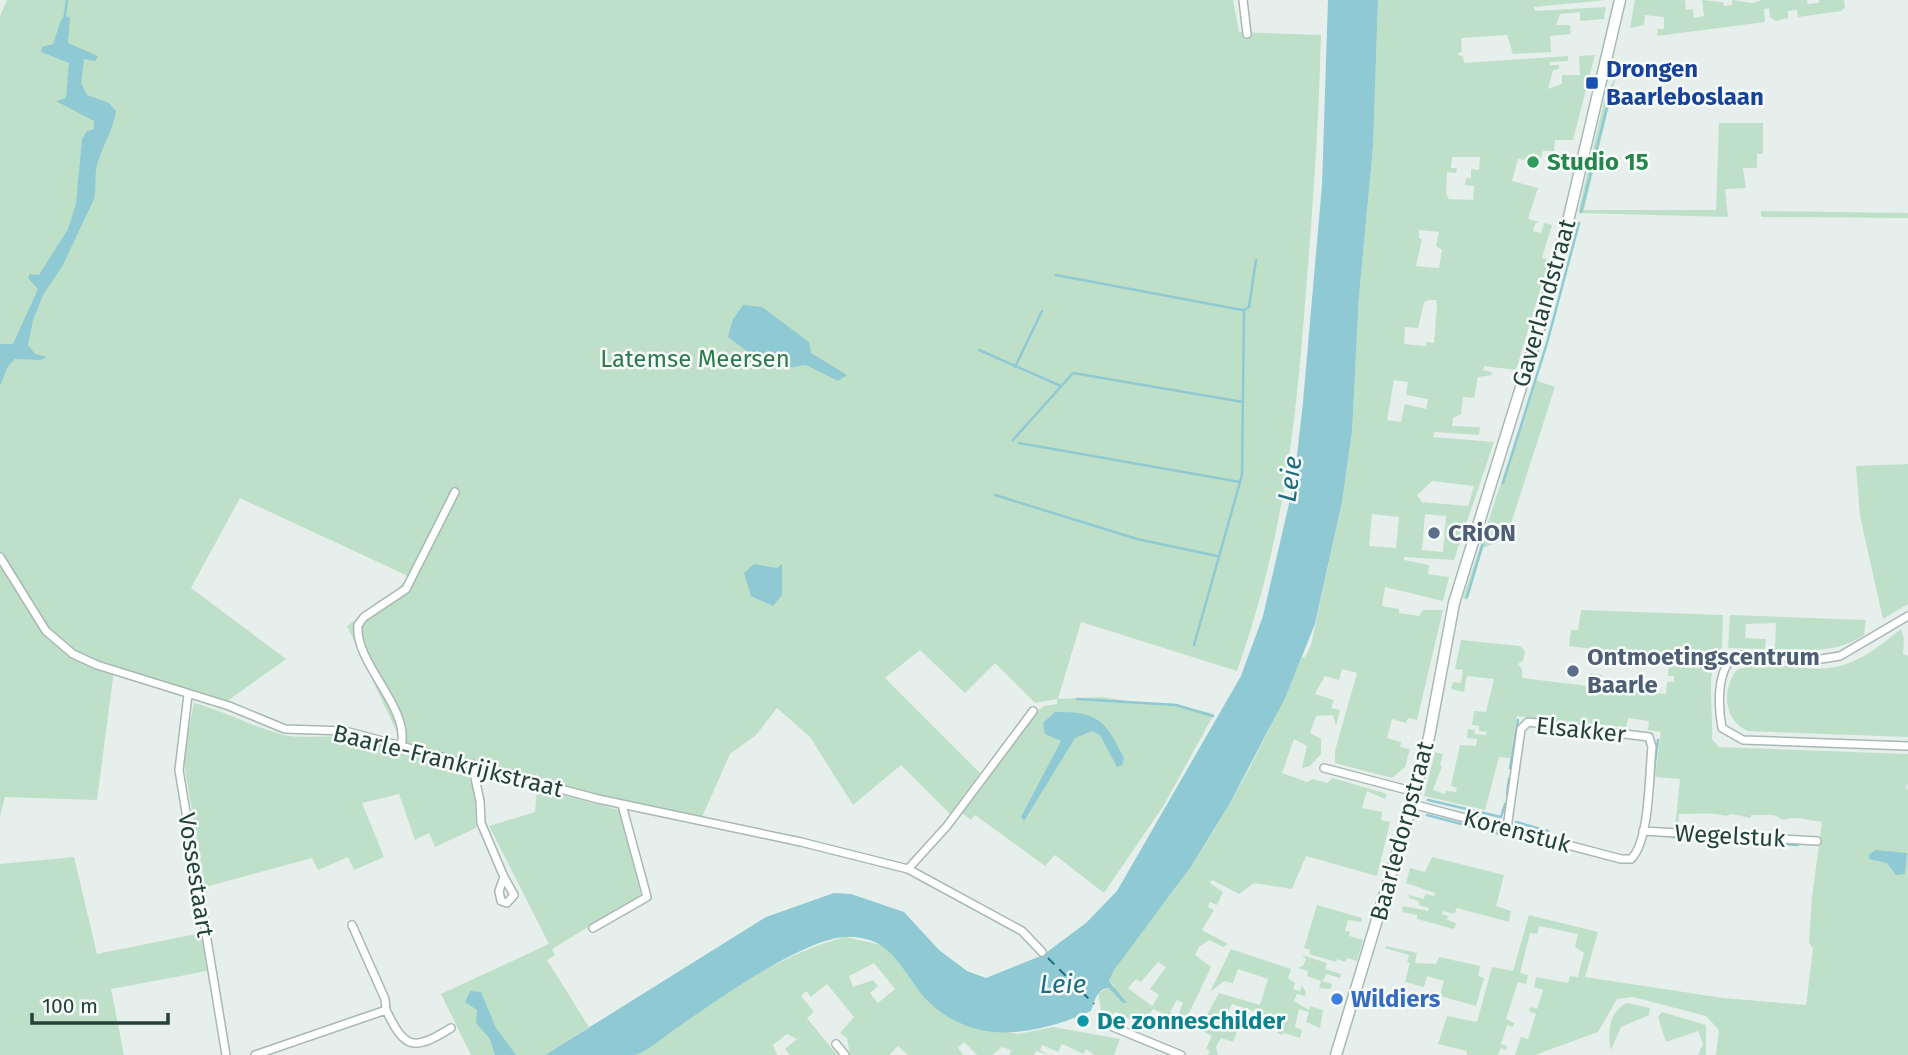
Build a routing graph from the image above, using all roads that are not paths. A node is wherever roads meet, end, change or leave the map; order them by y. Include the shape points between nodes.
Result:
1 (1243, 0) edge
2 (1620, 0) edge
3 (1247, 34) dead end
4 (455, 492) dead end
5 (0, 557) edge
6 (1454, 603) joint
7 (1908, 616) edge
8 (188, 695) junction
9 (1033, 711) dead end
10 (401, 746) junction
11 (1908, 746) edge
12 (472, 764) junction
13 (1324, 768) dead end
14 (1415, 792) junction
15 (1412, 804) junction
16 (622, 805) junction
17 (1507, 828) junction
18 (1643, 831) junction
19 (1817, 841) dead end
20 (1621, 859) joint
21 (908, 869) junction
22 (505, 877) dead end
23 (352, 925) dead end
24 (593, 928) dead end
25 (1042, 952) dead end
26 (386, 1010) junction
27 (1103, 1018) dead end
28 (451, 1028) dead end
29 (836, 1044) dead end
30 (226, 1055) edge
31 (255, 1055) edge
32 (845, 1055) edge
33 (1181, 1055) edge
34 (1336, 1055) edge

1 - 3 street
2 - 6 main road, Gaverlandstraat via 1556,265
4 - 10 street via 406,589 358,625 360,642 402,728
5 - 8 street, Baarle-Frankrijkstraat via 39,622 63,647 97,665
6 - 14 main road, Baarledorpstraat
7 - 11 street via 1840,656 1736,655 1722,671 1720,719 1722,728 1743,740
8 - 10 street, Baarle-Frankrijkstraat via 285,729 345,732
8 - 30 street, Vossestaart via 179,770
9 - 21 street via 947,826
10 - 12 street, Baarle-Frankrijkstraat
12 - 16 street, Baarle-Frankrijkstraat
12 - 22 street via 481,824
13 - 14 street
14 - 15 main road, Baarledorpstraat
15 - 17 street, Korenstuk
15 - 34 main road, Baarledorpstraat
16 - 21 street, Baarle-Frankrijkstraat
16 - 24 street via 646,897
17 - 18 street, Elsakker via 1521,729 1528,722 1649,737 1652,747
17 - 20 street, Korenstuk
18 - 19 street, Wegelstuk
18 - 20 street, Elsakker via 1637,853 1631,859
21 - 25 street, Baarle-Frankrijkstraat via 1022,931
23 - 26 street
26 - 28 street via 398,1035 407,1040 428,1042
26 - 31 street
27 - 33 street
29 - 32 street

